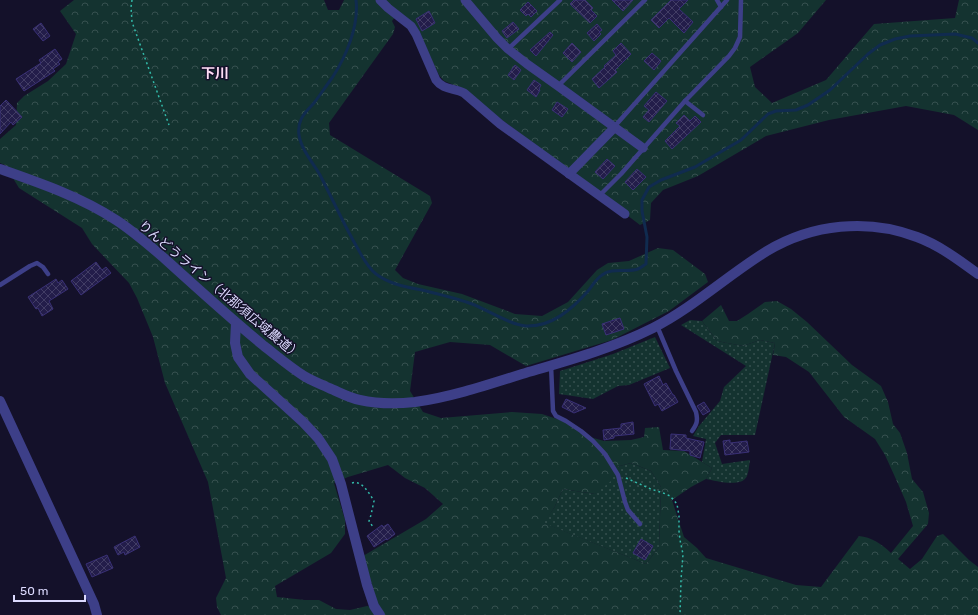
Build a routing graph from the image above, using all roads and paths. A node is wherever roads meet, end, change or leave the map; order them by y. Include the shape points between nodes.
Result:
1 (132, 0) edge
2 (380, 0) edge
3 (560, 0) edge
4 (645, 0) edge
5 (717, 0) edge
6 (727, 0) edge
7 (741, 0) edge
8 (468, 1) edge
9 (721, 6) junction
10 (508, 49) junction
11 (558, 86) junction
12 (685, 101) junction
13 (703, 115) dead end
14 (169, 125) dead end
15 (614, 128) junction
16 (643, 148) junction
17 (0, 169) edge
18 (570, 174) junction
19 (599, 196) junction
20 (624, 214) dead end
21 (48, 274) dead end
22 (978, 274) edge
23 (0, 284) edge
24 (236, 323) junction
25 (657, 326) junction
26 (551, 366) junction
27 (0, 401) edge
28 (692, 431) dead end
29 (615, 470) junction
30 (341, 486) junction
31 (640, 524) dead end
32 (373, 527) dead end
33 (97, 615) edge
34 (380, 615) edge
35 (680, 615) edge

1 - 14 path via 132,22
2 - 18 street via 416,34 439,85 464,93 500,124
3 - 10 lane
4 - 11 lane
5 - 9 lane
6 - 9 lane
7 - 12 lane via 740,37 735,48
8 - 10 street
9 - 15 lane
10 - 11 street
11 - 15 street
12 - 13 lane
12 - 16 lane
15 - 16 street
15 - 18 street
16 - 19 lane
17 - 24 street, りんどうライン（北那須広域農道） via 82,201 117,221 151,247
18 - 19 street
19 - 20 street
21 - 23 lane via 43,266 37,263
22 - 25 street, りんどうライン（北那須広域農道） via 936,246 915,236 871,226 822,229 794,237 769,250 686,309
24 - 26 street, りんどうライン（北那須広域農道） via 306,377 358,400 384,404 447,396
24 - 30 street via 235,343 238,357 250,374 318,438 332,459
25 - 26 street, りんどうライン（北那須広域農道） via 616,345
25 - 28 lane via 696,412 698,419
26 - 29 lane via 553,412 593,441
27 - 33 street
29 - 31 lane via 628,510
29 - 35 path via 637,483 670,496 677,504 683,554
30 - 32 path via 355,482 367,490 374,501 369,521
30 - 34 street via 367,585

